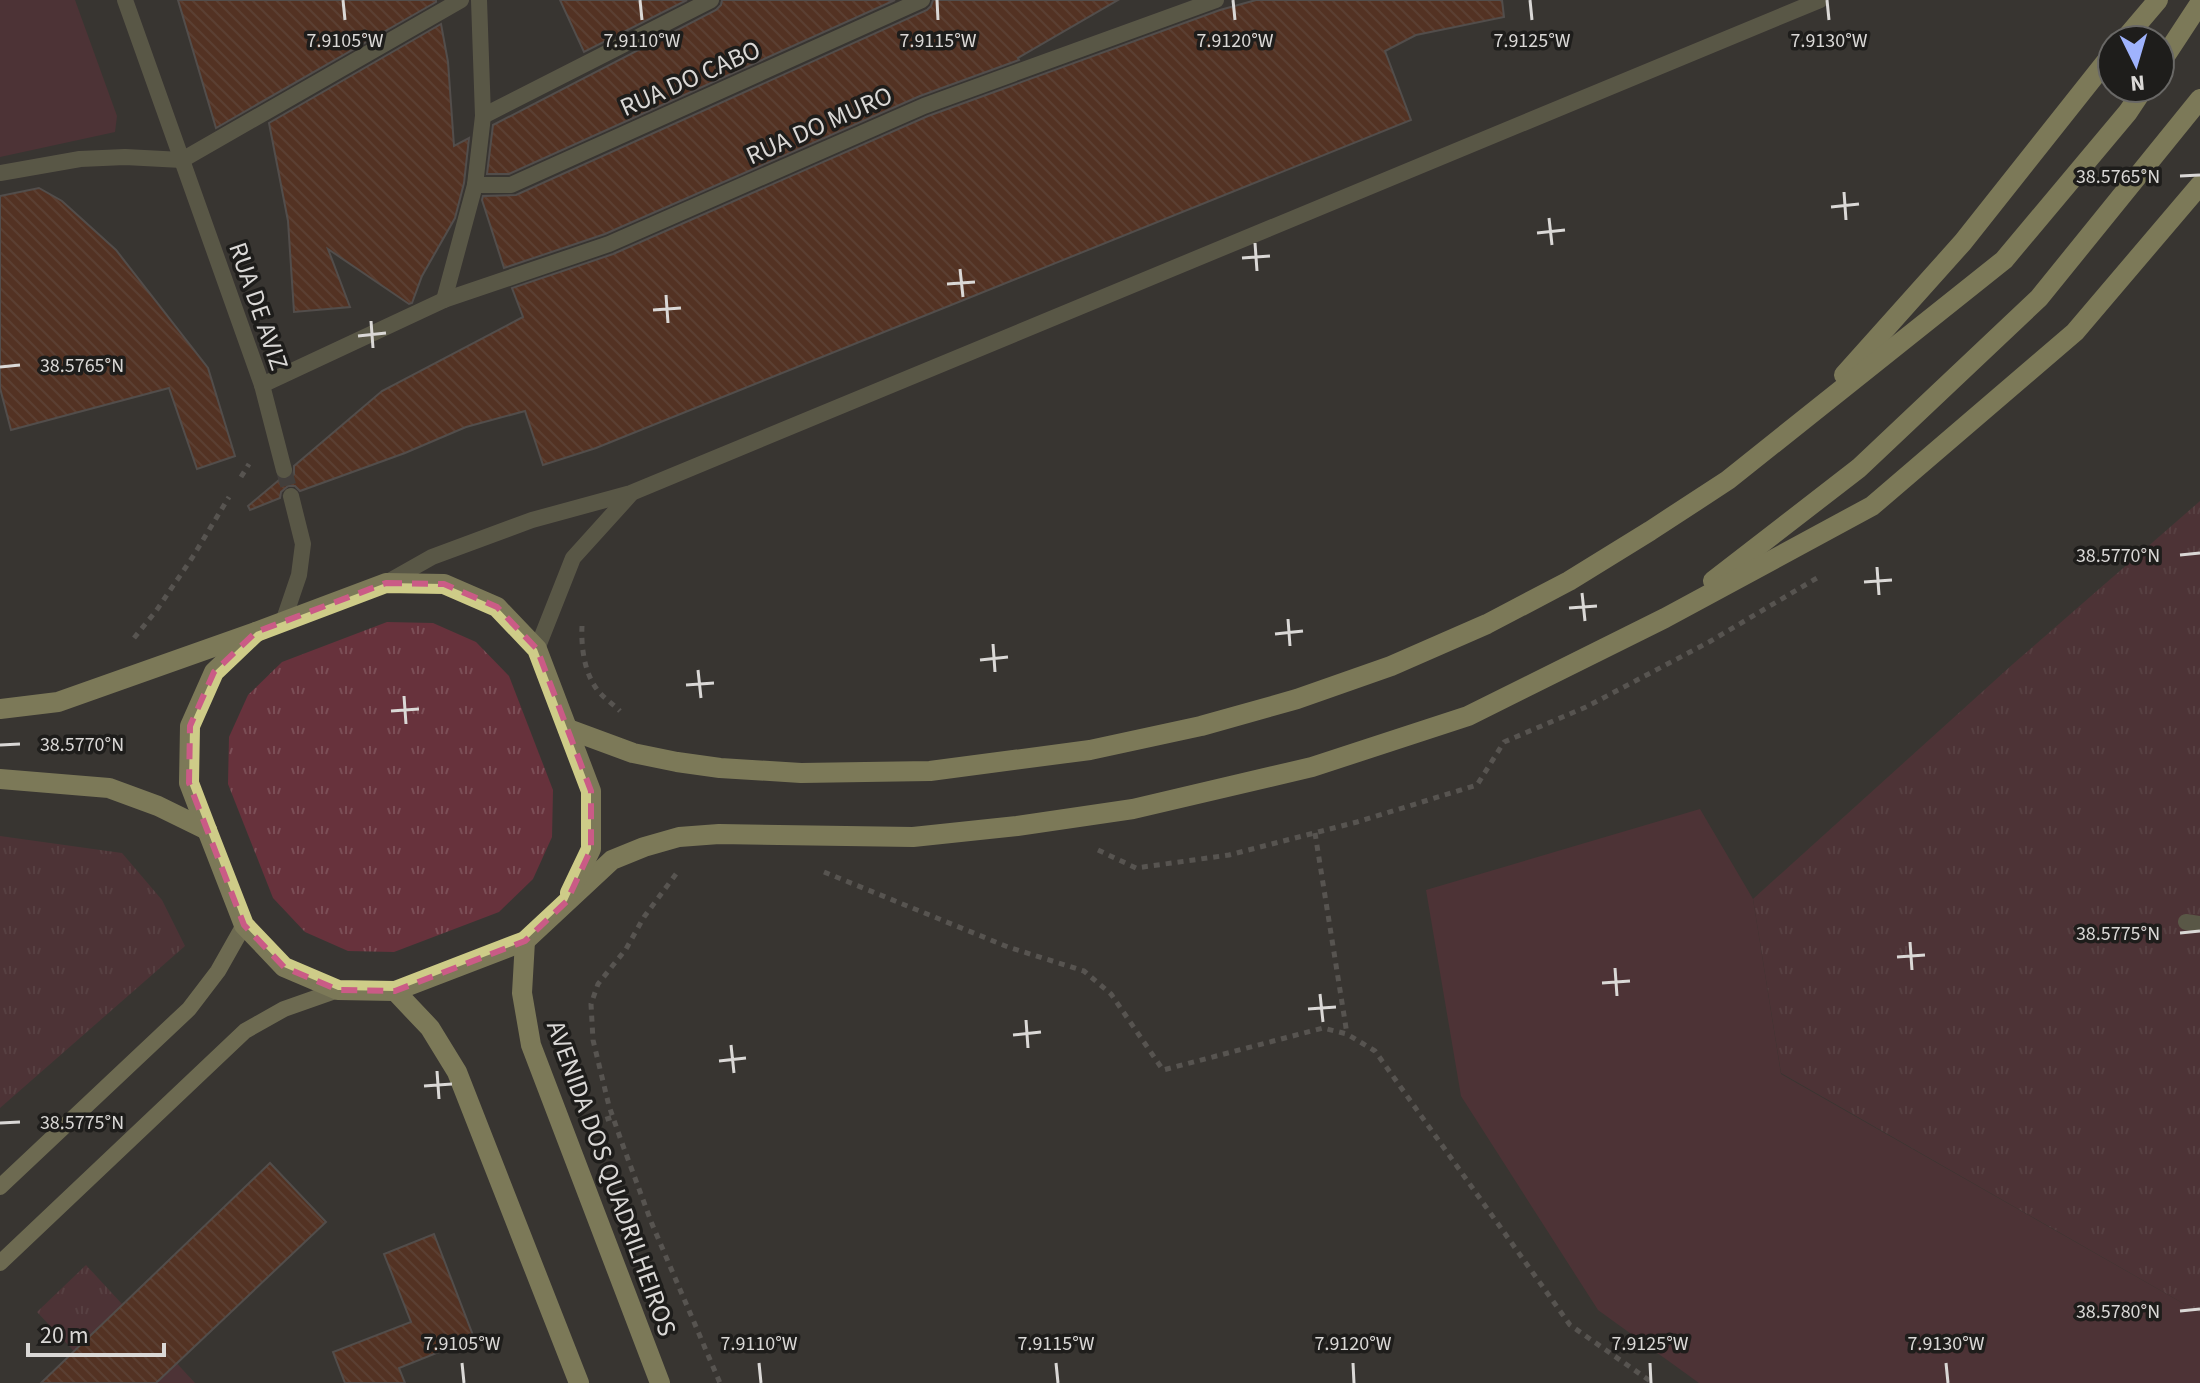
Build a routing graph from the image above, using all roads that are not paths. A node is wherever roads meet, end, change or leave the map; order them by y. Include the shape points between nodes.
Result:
1 (125, 0) edge
2 (461, 0) edge
3 (479, 0) edge
4 (711, 0) edge
5 (922, 0) edge
6 (1216, 0) edge
7 (1820, 0) edge
8 (2158, 0) edge
9 (2200, 3) edge
10 (2138, 24) edge
11 (2176, 40) edge
12 (2096, 74) edge
13 (2200, 99) edge
14 (2133, 104) edge
15 (483, 116) junction
16 (182, 160) junction
17 (0, 173) edge
18 (475, 185) junction
19 (2200, 185) edge
20 (444, 300) junction
21 (262, 385) junction
22 (1807, 417) junction
23 (284, 470) tunnel mouth
24 (631, 493) junction
25 (291, 496) tunnel mouth
26 (386, 583) junction
27 (1665, 618) junction
28 (283, 622) junction
29 (256, 632) junction
30 (537, 649) junction
31 (0, 709) edge
32 (568, 729) junction
33 (0, 779) edge
34 (207, 830) junction
35 (567, 901) junction
36 (244, 925) junction
37 (525, 941) junction
38 (338, 990) junction
39 (395, 991) junction
40 (0, 1187) edge
41 (0, 1263) edge
42 (579, 1383) edge
43 (660, 1383) edge

1 - 16 street, RUA DE AVIZ
2 - 16 street
3 - 15 street
4 - 15 street
5 - 18 street, RUA DO CABO via 511,185
6 - 20 street, RUA DO MURO via 924,106 609,244
7 - 24 street
8 - 10 main road
9 - 11 main road
12 - 22 main road via 1963,242
13 - 27 main road via 2039,298 1859,468
14 - 22 main road via 2004,260
15 - 18 street
16 - 17 street via 80,159
16 - 21 street, RUA DE AVIZ
18 - 20 street
19 - 27 main road via 2075,332 1872,506
20 - 21 street, RUA DO MURO
21 - 23 street, RUA DE AVIZ
22 - 32 main road via 1728,480 1650,531 1487,624 1378,671 1201,726 1090,750 930,771 801,773 677,762 633,753
24 - 26 street via 532,520 432,557
24 - 30 street via 573,558
25 - 28 street via 303,544
26 - 28 main road
26 - 30 main road via 444,584 484,601 497,607
27 - 35 main road via 1468,716 1312,767 1133,809 1017,826 913,837 679,837 612,860
28 - 29 main road
29 - 31 main road via 58,702
29 - 34 main road via 214,672 190,726 189,783
30 - 32 main road
32 - 35 main road via 591,791 591,849
33 - 34 main road via 109,788
34 - 36 main road
35 - 37 main road
36 - 38 main road via 284,967
36 - 40 main road via 189,1009
37 - 39 main road
37 - 43 main road, AVENIDA DOS QUADRILHEIROS via 522,993 531,1045
38 - 39 main road
38 - 41 main road via 284,1009 245,1031
39 - 42 main road via 430,1028 457,1072

